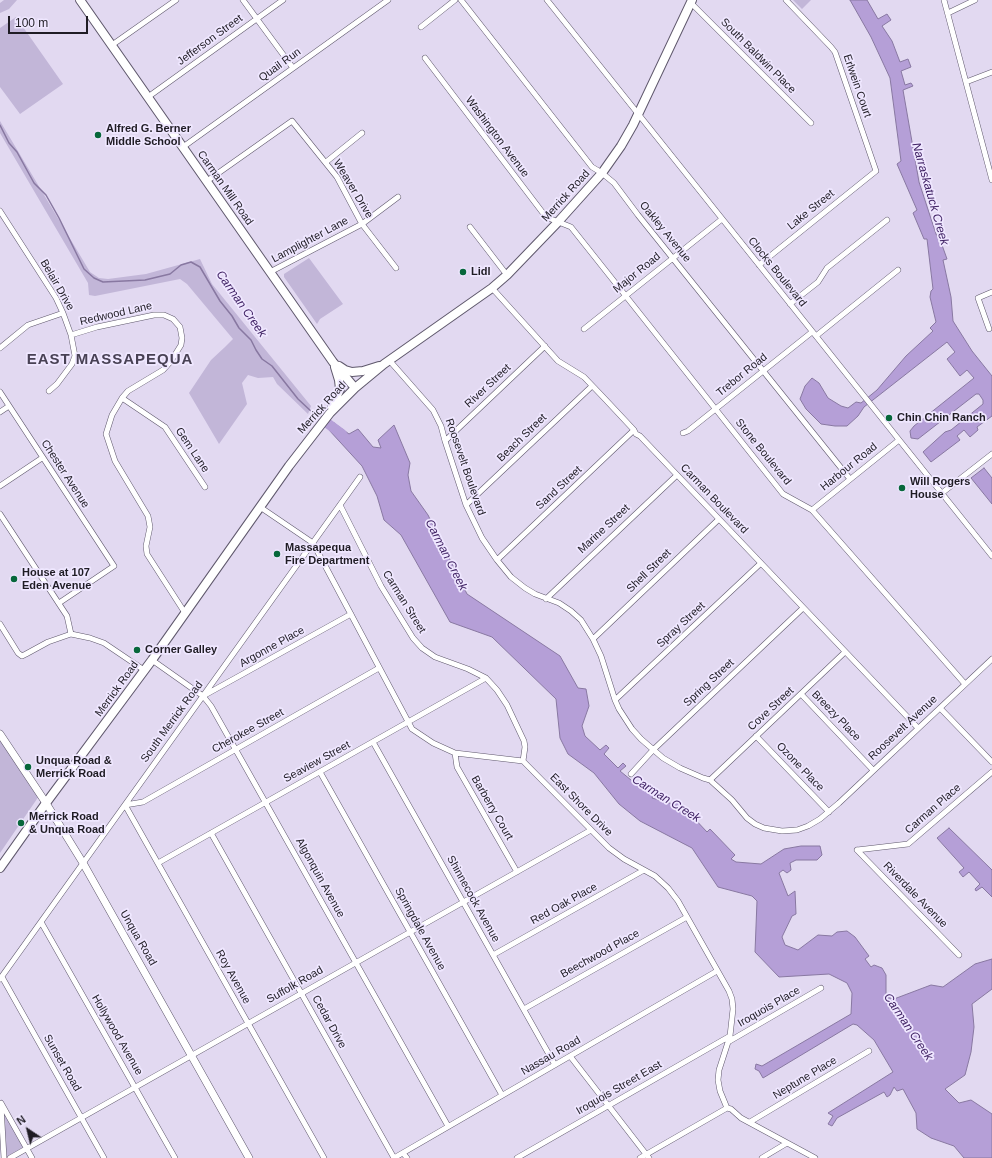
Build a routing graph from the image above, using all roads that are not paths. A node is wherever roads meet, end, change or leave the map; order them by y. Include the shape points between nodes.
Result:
1 (80, 0) edge
2 (176, 0) edge
3 (243, 0) edge
4 (283, 0) edge
5 (388, 0) edge
6 (462, 0) edge
7 (547, 0) edge
8 (786, 0) edge
9 (944, 0) edge
10 (975, 0) edge
11 (453, 1) edge
12 (692, 1) edge
13 (948, 13) junction
14 (257, 19) junction
15 (421, 27) dead end
16 (112, 45) junction
17 (425, 58) dead end
18 (293, 68) junction
19 (992, 72) edge
20 (966, 82) junction
21 (148, 97) junction
22 (638, 114) junction
23 (811, 123) dead end
24 (362, 133) dead end
25 (183, 147) junction
26 (326, 162) junction
27 (990, 166) edge
28 (876, 171) joint
29 (602, 173) junction
30 (992, 180) edge
31 (207, 181) junction
32 (398, 197) dead end
33 (0, 212) edge
34 (722, 219) junction
35 (887, 220) dead end
36 (558, 222) junction
37 (362, 224) junction
38 (470, 227) dead end
39 (673, 258) junction
40 (759, 265) junction
41 (396, 268) dead end
42 (898, 270) dead end
43 (270, 272) junction
44 (507, 275) junction
45 (492, 288) junction
46 (992, 292) edge
47 (625, 296) junction
48 (790, 304) junction
49 (63, 312) junction
50 (584, 329) dead end
51 (989, 329) dead end
52 (814, 334) junction
53 (71, 335) junction
54 (546, 346) junction
55 (0, 348) edge
56 (333, 362) junction
57 (387, 362) junction
58 (763, 370) junction
59 (592, 386) junction
60 (355, 388) junction
61 (49, 391) dead end
62 (0, 392) edge
63 (122, 398) junction
64 (9, 406) junction
65 (716, 409) junction
66 (0, 412) edge
67 (330, 413) junction
68 (634, 430) junction
69 (683, 433) dead end
70 (899, 440) junction
71 (445, 441) junction
72 (992, 454) edge
73 (42, 458) junction
74 (677, 475) junction
75 (360, 477) dead end
76 (850, 479) junction
77 (0, 486) edge
78 (205, 487) dead end
79 (942, 493) junction
80 (340, 505) junction
81 (466, 505) junction
82 (260, 507) junction
83 (812, 510) junction
84 (0, 514) edge
85 (719, 519) junction
86 (312, 543) junction
87 (992, 556) edge
88 (497, 560) junction
89 (761, 563) junction
90 (546, 599) junction
91 (59, 603) junction
92 (803, 608) junction
93 (185, 613) junction
94 (351, 614) junction
95 (0, 624) edge
96 (71, 634) junction
97 (593, 638) junction
98 (845, 652) junction
99 (992, 658) edge
100 (152, 660) junction
101 (379, 668) junction
102 (144, 670) junction
103 (486, 678) junction
104 (965, 684) junction
105 (801, 694) junction
106 (203, 696) junction
107 (615, 700) junction
108 (940, 708) junction
109 (408, 723) junction
110 (918, 728) junction
111 (0, 734) edge
112 (756, 736) junction
113 (373, 742) junction
114 (236, 749) junction
115 (653, 750) junction
116 (455, 753) junction
117 (523, 761) junction
118 (992, 762) edge
119 (873, 770) junction
120 (320, 772) junction
121 (992, 772) edge
122 (631, 774) dead end
123 (710, 780) junction
124 (46, 803) junction
125 (266, 803) junction
126 (125, 805) junction
127 (829, 812) junction
128 (591, 830) junction
129 (212, 833) junction
130 (857, 850) joint
131 (158, 863) junction
132 (83, 864) junction
133 (0, 868) edge
134 (644, 870) junction
135 (517, 872) junction
136 (463, 902) junction
137 (686, 917) junction
138 (41, 922) junction
139 (410, 932) junction
140 (494, 955) junction
141 (959, 955) dead end
142 (356, 962) junction
143 (717, 971) junction
144 (1, 978) edge
145 (821, 988) dead end
146 (301, 993) junction
147 (524, 1008) junction
148 (248, 1024) junction
149 (730, 1036) junction
150 (728, 1042) junction
151 (869, 1051) dead end
152 (192, 1055) junction
153 (570, 1056) junction
154 (555, 1065) junction
155 (135, 1087) junction
156 (502, 1095) junction
157 (1, 1102) edge
158 (609, 1105) junction
159 (727, 1108) junction
160 (82, 1118) junction
161 (750, 1122) junction
162 (448, 1126) junction
163 (787, 1143) junction
164 (27, 1148) junction
165 (403, 1153) junction
166 (648, 1156) edge
167 (4, 1158) edge
168 (10, 1158) edge
169 (32, 1158) edge
170 (104, 1158) edge
171 (175, 1158) edge
172 (250, 1158) edge
173 (324, 1158) edge
174 (394, 1158) edge
175 (406, 1158) edge
176 (517, 1158) edge
177 (640, 1158) edge
178 (762, 1158) edge
179 (815, 1158) edge

1 - 16 main road, Carman Mill Road
2 - 16 street
3 - 14 street
4 - 14 street, Jefferson Street
5 - 18 street, Quail Run
6 - 29 street, Oakley Avenue via 592,168
7 - 22 street, Clocks Boulevard
8 - 28 street, Erlwein Court via 835,52
9 - 13 street
10 - 13 street
11 - 15 street
12 - 22 main road, Merrick Road
12 - 23 street, South Baldwin Place
13 - 20 street
14 - 18 street
14 - 21 street, Jefferson Street
16 - 21 main road, Carman Mill Road
17 - 36 street, Washington Avenue via 546,217
18 - 25 street, Quail Run
19 - 20 street
20 - 27 street
21 - 25 main road, Carman Mill Road
22 - 29 main road, Merrick Road
22 - 34 street, Clocks Boulevard
24 - 26 street
25 - 31 main road, Carman Mill Road
26 - 31 street, Weaver Drive via 292,121
26 - 37 street, Weaver Drive
27 - 30 street
28 - 40 street, Lake Street
29 - 36 main road, Merrick Road
29 - 39 street, Oakley Avenue via 614,183
31 - 43 main road, Carman Mill Road
32 - 37 street, Lamplighter Lane
33 - 49 street, Belair Drive
34 - 39 street, Major Road
34 - 40 street, Clocks Boulevard
35 - 48 street via 827,268 818,282
36 - 44 main road, Merrick Road
36 - 47 street, Stone Boulevard via 571,227
37 - 41 street, Weaver Drive
37 - 43 street, Lamplighter Lane
38 - 44 street
39 - 47 street, Major Road
39 - 58 street, Oakley Avenue
40 - 48 street, Clocks Boulevard
42 - 52 street, Trebor Road
43 - 56 main road, Carman Mill Road
44 - 45 main road, Merrick Road
45 - 54 street, Carman Boulevard
45 - 57 main road, Merrick Road
46 - 51 street via 978,298
47 - 50 street, Major Road
47 - 65 street, Stone Boulevard
48 - 52 street, Clocks Boulevard
49 - 53 street, Belair Drive
49 - 55 street via 28,325
52 - 58 street, Trebor Road
52 - 70 street, Clocks Boulevard
53 - 61 street, Belair Drive via 75,356 72,364
53 - 63 street, Redwood Lane via 154,315 164,315 176,322 181,331 181,345 171,362 163,370 128,391
54 - 59 street, Carman Boulevard via 558,361 584,377
54 - 71 street, River Street
56 - 57 main road via 352,372 363,371
56 - 60 main road, Carman Mill Road
56 - 67 main road via 340,389
57 - 60 main road, Merrick Road
57 - 71 street, Roosevelt Boulevard via 433,410
58 - 65 street, Trebor Road
58 - 76 street, Oakley Avenue
59 - 68 street, Carman Boulevard
59 - 81 street, Beach Street
60 - 67 main road, Merrick Road
62 - 64 street, Chester Avenue
63 - 78 street, Gem Lane via 165,427
63 - 93 street, Redwood Lane via 112,415 106,434 115,461 148,516 150,527 147,554
64 - 66 street
64 - 73 street, Chester Avenue
65 - 69 street, Trebor Road
65 - 83 street, Stone Boulevard via 783,494
67 - 82 main road, Merrick Road
68 - 74 street, Carman Boulevard
68 - 88 street, Sand Street
70 - 76 street, Harbour Road
70 - 79 street, Clocks Boulevard
71 - 81 street, Roosevelt Boulevard
72 - 79 street
73 - 77 street
73 - 91 street, Chester Avenue via 114,566
74 - 85 street, Carman Boulevard
74 - 90 street, Marine Street
75 - 80 street, South Merrick Road
76 - 83 street, Harbour Road
79 - 87 street, Clocks Boulevard
80 - 86 street, South Merrick Road
80 - 103 street, Carman Street via 381,586 413,638 435,657
81 - 88 street, Roosevelt Boulevard via 482,538
82 - 86 street
82 - 93 main road, Merrick Road
83 - 104 street, Stone Boulevard
84 - 91 street
85 - 89 street, Carman Boulevard
85 - 97 street, Shell Street
86 - 94 street
86 - 106 street, South Merrick Road
88 - 90 street, Roosevelt Boulevard via 511,577
89 - 92 street, Carman Boulevard
89 - 107 street, Spray Street
90 - 97 street, Roosevelt Boulevard via 571,611 581,620
91 - 96 street via 69,622
92 - 98 street, Carman Boulevard
92 - 115 street, Spring Street
93 - 100 main road, Merrick Road
94 - 101 street
94 - 106 street, Argonne Place
95 - 96 street via 18,653 24,656 48,642
96 - 102 street via 104,643
97 - 107 street, Roosevelt Boulevard
98 - 105 street, Cove Street
98 - 110 street, Carman Boulevard
99 - 104 street, Roosevelt Avenue
100 - 102 main road, Merrick Road
100 - 106 street, Algonquin Avenue
101 - 109 street
101 - 114 street, Cherokee Street
102 - 124 main road, Merrick Road
103 - 109 street, Seaview Street
103 - 117 street, Carman Street via 507,705 524,741
104 - 108 street, Roosevelt Avenue
105 - 112 street, Cove Street
105 - 119 street, Breezy Place
106 - 114 street, Algonquin Avenue
106 - 126 street, South Merrick Road
107 - 115 street, Roosevelt Boulevard via 632,729
108 - 110 street, Roosevelt Avenue
108 - 118 street
109 - 113 street, Seaview Street
109 - 116 street via 412,729 433,743
110 - 119 street, Roosevelt Avenue
111 - 124 street, Unqua Road
112 - 123 street, Cove Street
112 - 127 street, Ozone Place
113 - 120 street, Seaview Street
113 - 136 street, Shinnecock Avenue
114 - 125 street, Algonquin Avenue
114 - 126 street, Cherokee Street via 143,802
115 - 122 street, Spring Street
115 - 123 street, Roosevelt Boulevard via 680,768
116 - 117 street
116 - 135 street, Barberry Court via 457,767
117 - 128 street, East Shore Drive
119 - 127 street, Roosevelt Avenue
120 - 125 street, Seaview Street
120 - 139 street, Springdale Avenue
121 - 130 street, Carman Place via 908,844
123 - 127 street, Roosevelt Boulevard via 747,818 764,828 797,830 814,823
124 - 132 street, Unqua Road
124 - 133 main road, Merrick Road
125 - 129 street, Seaview Street
125 - 142 street, Algonquin Avenue
126 - 131 street, Roy Avenue
126 - 132 street, South Merrick Road
128 - 134 street, East Shore Drive via 619,856
128 - 135 street, Suffolk Road
129 - 131 street, Seaview Street
129 - 146 street, Cedar Drive
130 - 141 street, Riverdale Avenue
131 - 148 street, Roy Avenue
132 - 138 street, South Merrick Road
132 - 152 street, Unqua Road
134 - 137 street, East Shore Drive via 668,888
134 - 140 street, Red Oak Place
135 - 136 street, Suffolk Road
136 - 139 street, Suffolk Road
136 - 140 street, Shinnecock Avenue
137 - 143 street, East Shore Drive
137 - 147 street, Beechwood Place
138 - 144 street, South Merrick Road
138 - 155 street, Hollywood Avenue
139 - 142 street, Suffolk Road
139 - 156 street, Springdale Avenue
140 - 147 street, Shinnecock Avenue
142 - 146 street, Suffolk Road
142 - 162 street, Algonquin Avenue
143 - 149 street, East Shore Drive via 732,999
143 - 153 street, Nassau Road
144 - 160 street, Sunset Road
145 - 150 street, Iroquois Place
146 - 148 street, Suffolk Road
146 - 174 street, Cedar Drive
147 - 154 street, Shinnecock Avenue
148 - 152 street, Suffolk Road
148 - 173 street, Roy Avenue
149 - 150 street, East Shore Drive
149 - 158 street, Iroquois Street East
150 - 159 street, East Shore Drive via 718,1080
151 - 161 street, Neptune Place
152 - 155 street, Suffolk Road
152 - 172 street, Unqua Road
153 - 154 street, Nassau Road
153 - 158 street
154 - 156 street, Nassau Road
155 - 160 street, Suffolk Road
155 - 171 street, Hollywood Avenue
156 - 162 street, Nassau Road
157 - 164 street
157 - 167 street
158 - 166 street
158 - 176 street, Iroquois Street East
159 - 161 street
159 - 166 street
160 - 164 street, Suffolk Road
160 - 170 street, Sunset Road
161 - 163 street
162 - 165 street, Nassau Road
163 - 178 street
163 - 179 street
164 - 168 street, Suffolk Road
164 - 169 street
165 - 174 street, Nassau Road
165 - 175 street
166 - 177 street

